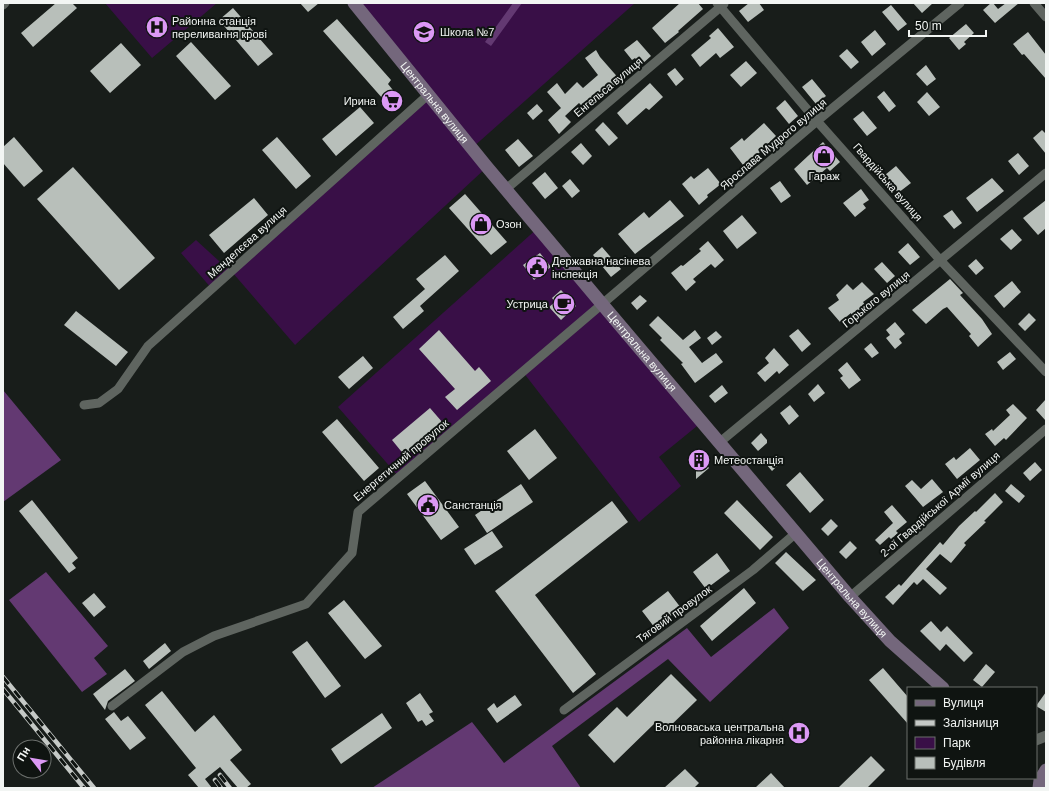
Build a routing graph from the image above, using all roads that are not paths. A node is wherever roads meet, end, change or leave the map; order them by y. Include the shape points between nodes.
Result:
1 (354, 3) edge
2 (960, 3) edge
3 (1034, 3) edge
4 (721, 4) edge
5 (1046, 16) edge
6 (429, 94) junction
7 (818, 121) junction
8 (1046, 173) edge
9 (506, 189) junction
10 (941, 261) junction
11 (602, 304) junction
12 (1046, 372) edge
13 (84, 405) dead end
14 (1046, 429) edge
15 (720, 442) junction
16 (796, 533) junction
17 (850, 597) junction
18 (942, 687) edge
19 (112, 706) dead end
20 (564, 710) dead end
21 (1042, 768) edge
22 (1039, 788) edge

1 - 6 main road, Центральна вулиця
2 - 7 street, Ярослава Мудрого вулиця
3 - 5 street
4 - 7 street, Гвардійська вулиця
4 - 9 street, Енгельса вулиця
6 - 9 main road, Центральна вулиця
6 - 13 street, Менделєєва вулиця via 148,346 118,389 99,403
7 - 10 street, Гвардійська вулиця
7 - 11 street, Ярослава Мудрого вулиця
8 - 10 street, Горького вулиця
9 - 11 main road, Центральна вулиця
10 - 12 street, Гвардійська вулиця
10 - 15 street, Горького вулиця
11 - 15 main road, Центральна вулиця
11 - 19 street, Енергетичний провулок via 358,512 352,553 306,604 214,636 183,652
14 - 17 street, 2-ої Гвардійської Армії вулиця
15 - 16 main road, Центральна вулиця
16 - 17 main road, Центральна вулиця
16 - 20 street, Тяговий провулок via 753,570
17 - 18 main road, Центральна вулиця via 890,641
21 - 22 main road

